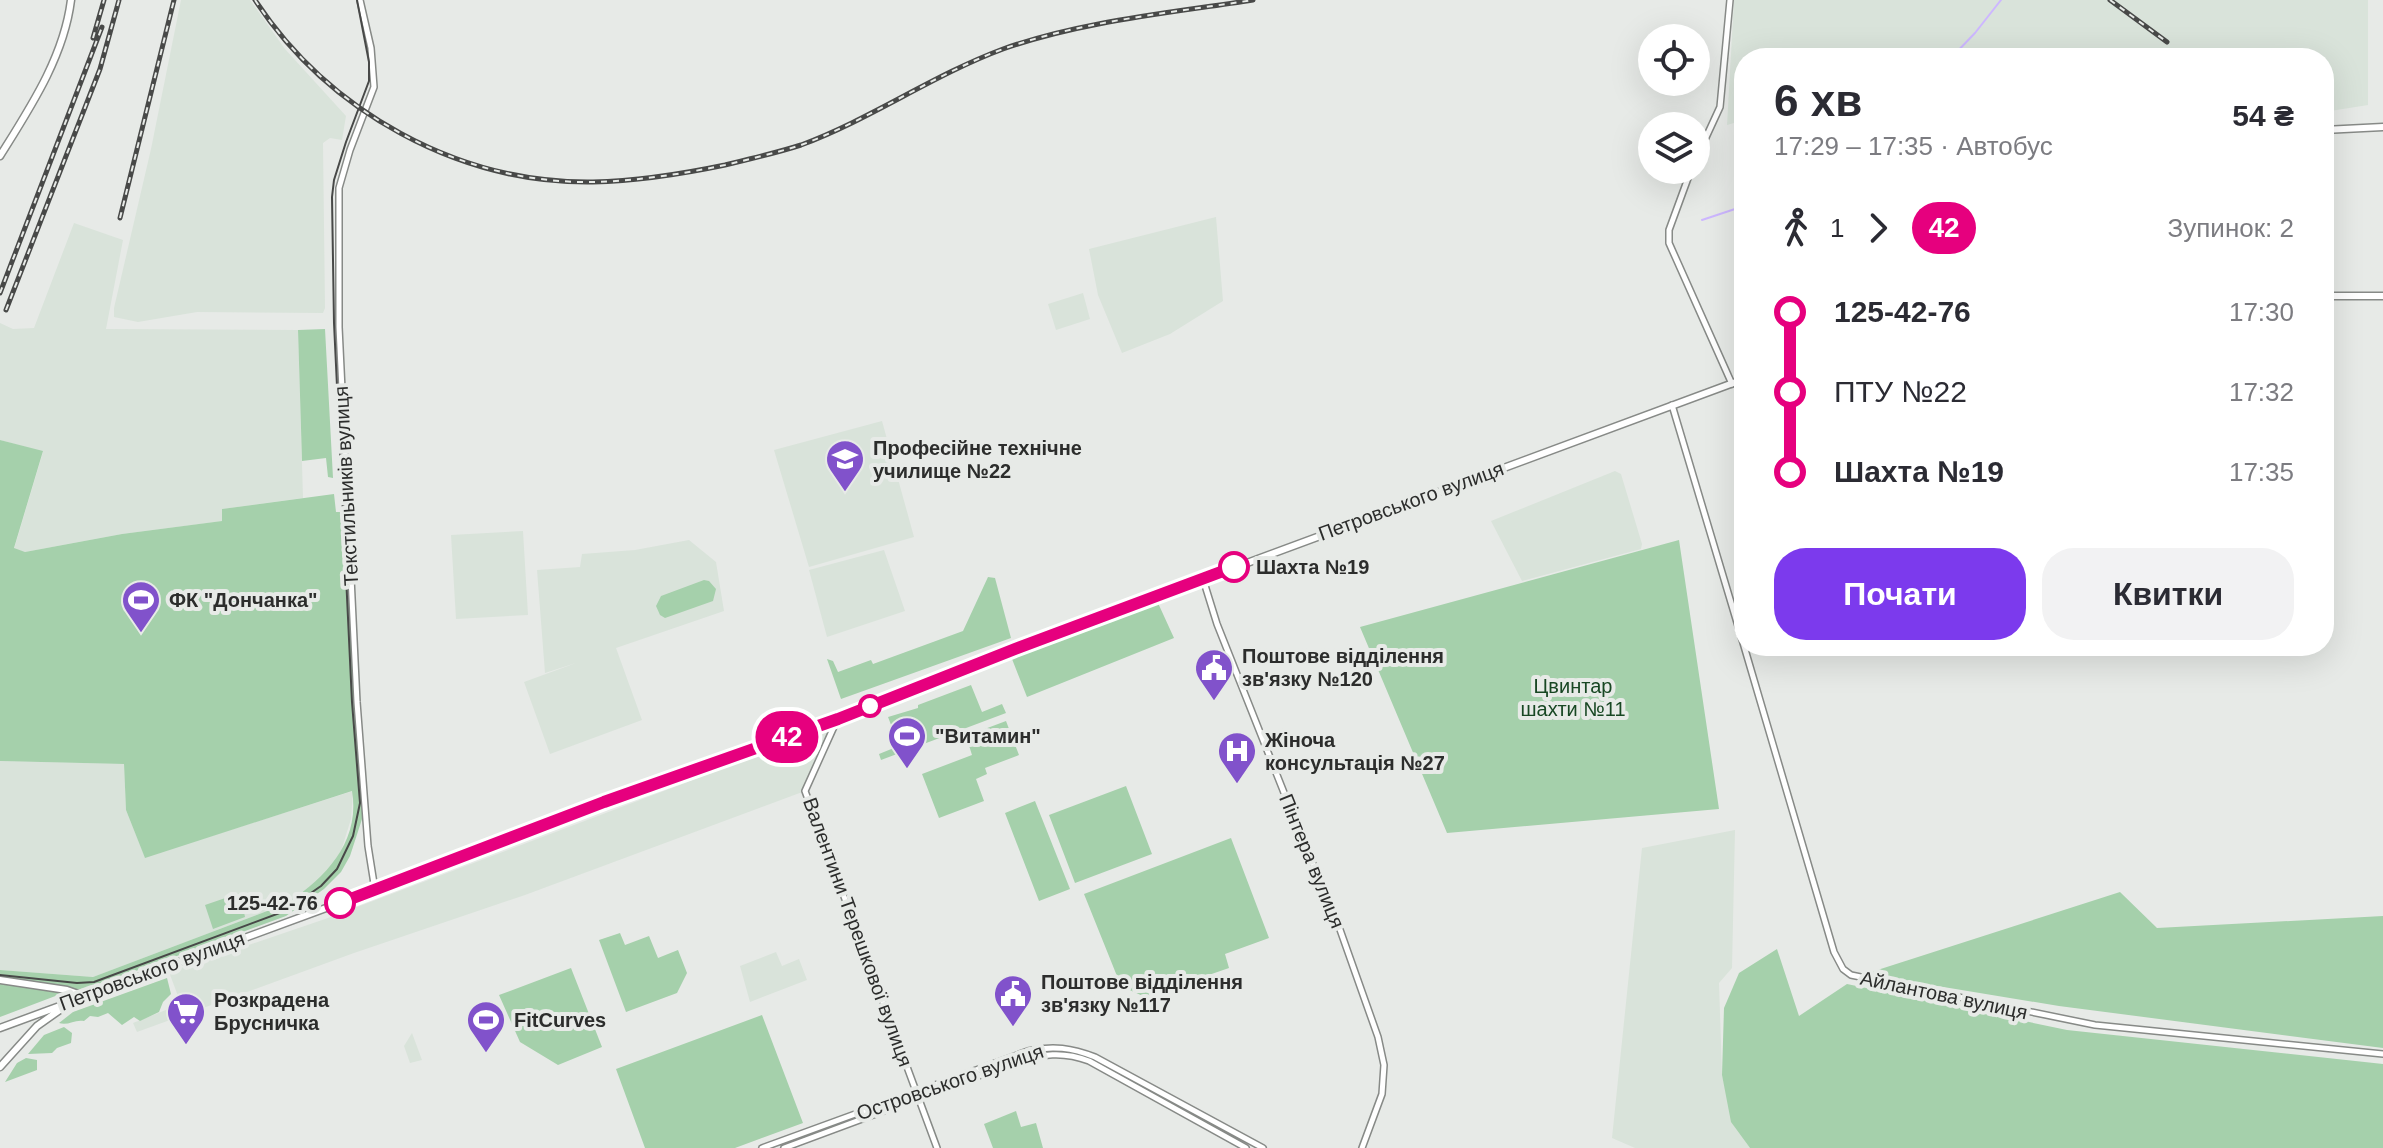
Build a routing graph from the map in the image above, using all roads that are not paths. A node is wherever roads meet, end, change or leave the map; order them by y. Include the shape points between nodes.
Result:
1 (71, 0) edge
2 (360, 0) edge
3 (1730, 0) edge
4 (2383, 127) edge
5 (1710, 129) edge
6 (2334, 129) edge
7 (0, 156) edge
8 (1686, 184) edge
9 (2334, 296) edge
10 (2383, 296) edge
11 (1732, 384) joint
12 (1672, 405) junction
13 (1203, 579) junction
14 (1734, 613) edge
15 (1747, 656) edge
16 (838, 719) junction
17 (375, 890) junction
18 (0, 980) edge
19 (84, 996) junction
20 (0, 1028) edge
21 (2383, 1054) edge
22 (0, 1067) edge
23 (1131, 1076) junction
24 (1124, 1081) junction
25 (917, 1095) junction
26 (1201, 1115) junction
27 (1197, 1121) junction
28 (762, 1148) edge
29 (784, 1148) edge
30 (937, 1148) edge
31 (1246, 1148) edge
32 (1263, 1148) edge
33 (1362, 1148) edge

1 - 7 main road via 60,51
2 - 17 street, Текстильників вулиця via 374,87 341,176 338,274 357,702
3 - 5 street via 1720,107
4 - 6 main road
8 - 11 street via 1669,243
9 - 10 main road
11 - 12 main road, Петровського вулиця
12 - 13 main road, Петровського вулиця
12 - 14 street, Айлантова вулиця
13 - 16 main road, Петровського вулиця
13 - 33 street, Пінтера вулиця via 1378,1037 1384,1065 1382,1094
15 - 21 street, Айлантова вулиця via 1834,952 1851,975 2095,1025
16 - 17 main road, Петровського вулиця
16 - 25 street, Валентини Терешкової вулиця via 805,791
17 - 19 main road, Петровського вулиця
18 - 19 main road
19 - 20 main road, Петровського вулиця
19 - 22 main road via 37,1026
23 - 24 street
23 - 25 street, Островського вулиця via 1075,1049 1044,1047
23 - 26 street, Островського вулиця
24 - 25 street, Островського вулиця via 1077,1056 1050,1054
24 - 27 street, Островського вулиця
25 - 28 street, Островського вулиця
25 - 29 street, Островського вулиця
25 - 30 street, Валентини Терешкової вулиця
26 - 27 street
26 - 32 street, Островського вулиця
27 - 31 street, Островського вулиця

